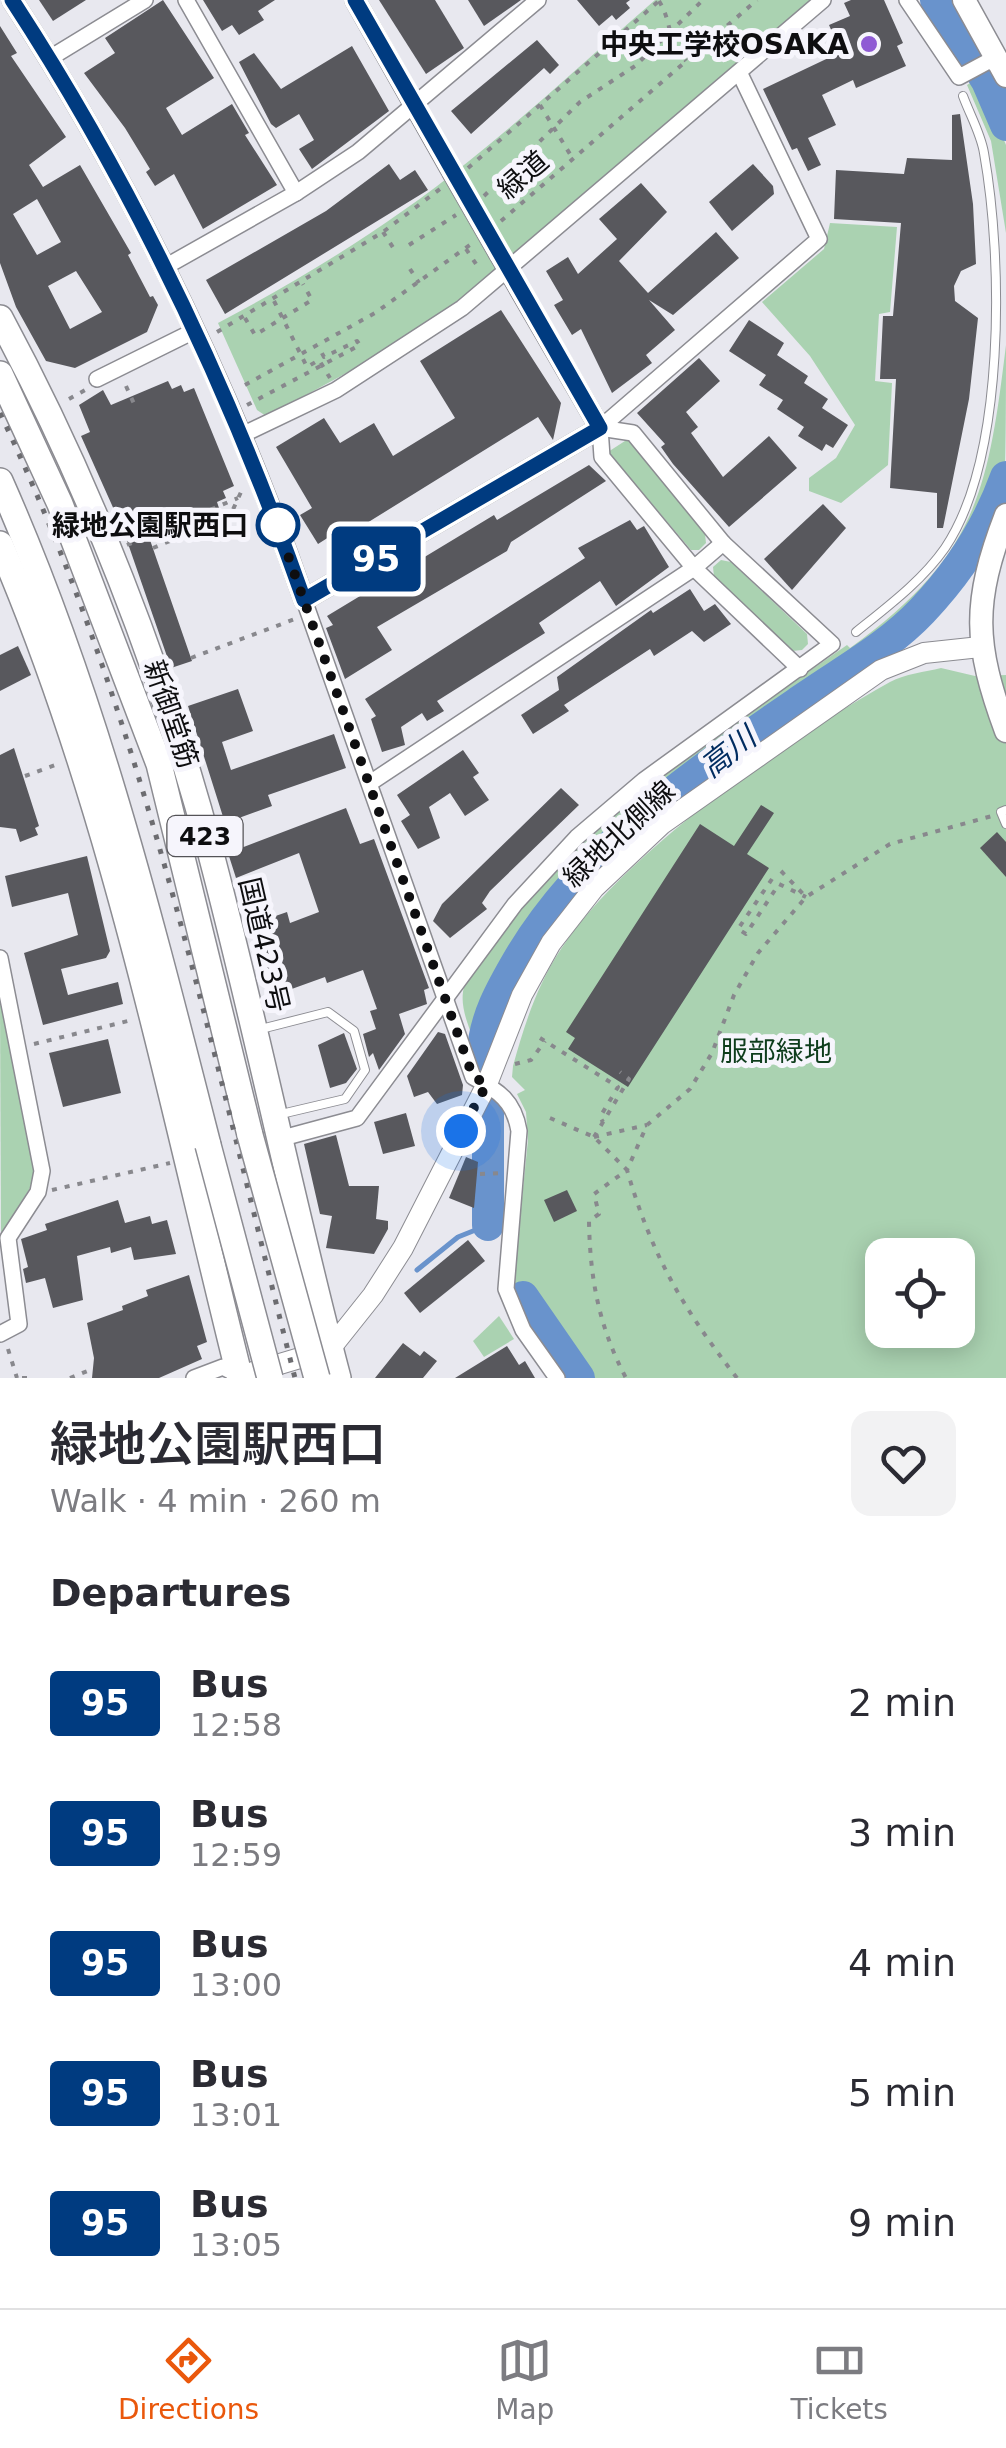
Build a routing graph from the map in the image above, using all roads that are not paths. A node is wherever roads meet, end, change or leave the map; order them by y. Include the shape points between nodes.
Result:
1 (12, 0) edge
2 (145, 0) edge
3 (186, 0) edge
4 (355, 0) edge
5 (823, 0) edge
6 (907, 0) edge
7 (964, 0) edge
8 (528, 3) edge
9 (50, 58) junction
10 (1001, 64) edge
11 (740, 74) junction
12 (963, 96) dead end
13 (415, 106) junction
14 (296, 194) junction
15 (504, 263) junction
16 (165, 267) junction
17 (1002, 304) edge
18 (0, 318) edge
19 (205, 332) junction
20 (0, 374) edge
21 (92, 384) road end
22 (600, 428) junction
23 (242, 435) junction
24 (0, 481) edge
25 (1006, 515) edge
26 (723, 543) junction
27 (1, 547) edge
28 (694, 568) junction
29 (300, 610) junction
30 (856, 632) dead end
31 (141, 638) junction
32 (980, 647) junction
33 (800, 670) junction
34 (52, 672) junction
35 (1006, 731) edge
36 (159, 764) junction
37 (370, 783) junction
38 (110, 784) junction
39 (1003, 811) edge
40 (1006, 824) edge
41 (0, 958) edge
42 (446, 1000) junction
43 (253, 1031) junction
44 (487, 1084) junction
45 (276, 1127) junction
46 (1, 1334) edge
47 (330, 1349) junction
48 (240, 1377) edge
49 (194, 1378) edge
50 (270, 1378) edge
51 (316, 1378) edge
52 (338, 1378) edge
53 (557, 1378) edge

1 - 9 street
2 - 9 street
3 - 14 street
4 - 13 street
5 - 11 street
6 - 10 street via 958,77
7 - 10 main road
8 - 13 street
9 - 16 street
11 - 15 street
11 - 22 street via 819,238
12 - 17 lane via 984,149
13 - 14 street
13 - 15 street, bridge
14 - 16 street
15 - 22 street
15 - 23 street via 404,349
16 - 19 street
17 - 30 lane via 973,492 944,548
18 - 31 highway, 国道423号 / 423 via 72,464
19 - 21 street
19 - 23 street
20 - 36 highway, 新御堂筋 / 423 via 60,504
22 - 26 street via 634,433
22 - 28 street via 602,458
22 - 29 street
23 - 29 street
24 - 38 highway, 423 via 85,693
25 - 32 main road via 982,588
26 - 28 street
26 - 33 street via 832,644
27 - 34 highway
28 - 33 street
28 - 37 street
29 - 37 street
31 - 36 highway
31 - 43 highway, 国道423号 / 423 via 210,851
32 - 35 main road
32 - 44 street, 緑地北側線 via 924,653 881,670 662,824 594,888 552,943 522,995
33 - 42 street via 644,780 577,837 514,904
34 - 38 highway
34 - 48 highway via 113,874
36 - 51 highway, 新御堂筋 / 423, bridge
37 - 42 street
38 - 50 highway, 423, bridge
39 - 40 lane
41 - 46 street via 42,1171 38,1192 8,1238 19,1324
42 - 44 street via 473,1077
42 - 45 street via 357,1118
43 - 45 highway, 国道423号 / 423
43 - 45 lane via 328,1012 354,1030 365,1070 345,1099
44 - 47 street, 緑地北側線 via 403,1248
44 - 53 street via 506,1096 519,1131 506,1289 523,1330
45 - 47 highway, 国道423号 / 423
47 - 48 street
47 - 52 highway, 国道423号 / 423
48 - 49 street via 224,1367

